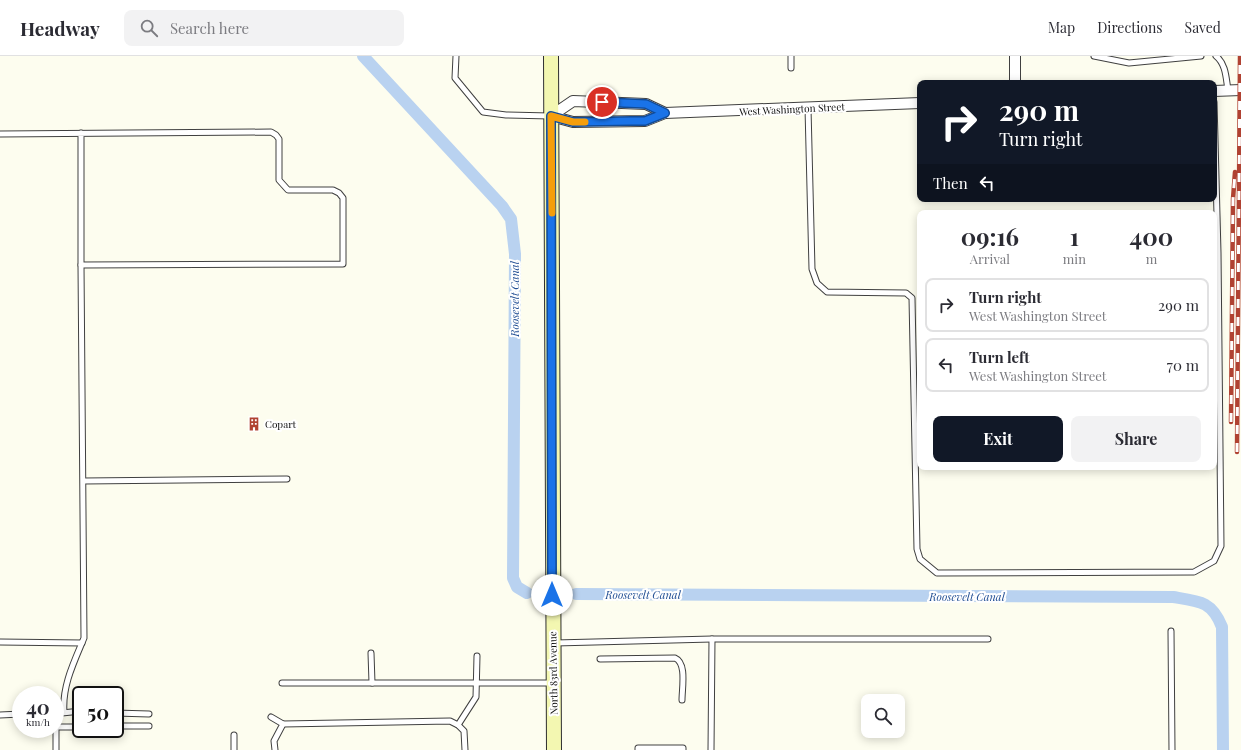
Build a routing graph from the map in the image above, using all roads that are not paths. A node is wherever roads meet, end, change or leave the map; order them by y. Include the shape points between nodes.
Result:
1 (456, 56) edge
2 (551, 56) edge
3 (791, 56) edge
4 (1015, 56) edge
5 (1094, 56) edge
6 (1202, 56) edge
7 (1216, 56) edge
8 (791, 68) dead end
9 (1015, 80) edge
10 (1228, 90) junction
11 (1241, 90) edge
12 (1217, 91) edge
13 (917, 103) edge
14 (808, 108) junction
15 (665, 113) junction
16 (551, 116) junction
17 (81, 133) junction
18 (0, 134) edge
19 (1217, 215) edge
20 (81, 265) junction
21 (287, 479) dead end
22 (84, 481) junction
23 (1172, 631) dead end
24 (712, 639) junction
25 (988, 639) dead end
26 (0, 642) edge
27 (82, 643) junction
28 (552, 643) junction
29 (371, 654) dead end
30 (477, 656) dead end
31 (600, 659) dead end
32 (282, 683) dead end
33 (372, 683) junction
34 (477, 683) junction
35 (553, 683) junction
36 (64, 694) edge
37 (682, 700) dead end
38 (64, 712) edge
39 (72, 712) edge
40 (124, 713) edge
41 (12, 714) edge
42 (149, 714) dead end
43 (0, 715) edge
44 (270, 717) dead end
45 (283, 724) junction
46 (458, 725) junction
47 (124, 726) edge
48 (149, 726) dead end
49 (234, 735) dead end
50 (56, 738) edge
51 (652, 749) edge
52 (669, 749) edge
53 (56, 750) edge
54 (234, 750) edge
55 (275, 750) edge
56 (465, 750) edge
57 (554, 750) edge
58 (638, 750) edge
59 (683, 750) edge
60 (711, 750) edge
61 (1172, 750) edge

1 - 16 lane via 455,78 483,112
2 - 16 main road, North 83rd Avenue
3 - 8 lane
4 - 9 street
5 - 6 lane via 1129,64
7 - 10 lane via 1222,61
10 - 11 street
10 - 12 street
13 - 14 street, West Washington Street
14 - 15 street, West Washington Street
14 - 19 lane via 812,268 817,282 826,292 906,293 912,298 917,549 920,559 938,573 1194,572 1214,561 1221,546
15 - 16 street, West Washington Street via 645,121 573,122
15 - 16 street, West Washington Street via 646,104 573,100
16 - 28 main road, North 83rd Avenue
17 - 18 lane
17 - 20 lane
17 - 20 lane via 270,132 279,139 279,180 282,186 288,190 333,190 343,198 343,264
20 - 22 lane
21 - 22 lane
22 - 27 lane
23 - 61 lane
24 - 25 lane
24 - 28 lane
24 - 60 lane
26 - 27 lane
27 - 36 lane
28 - 35 main road, North 83rd Avenue
29 - 33 lane
30 - 34 lane
31 - 37 lane via 679,660 682,666
32 - 33 lane
33 - 34 lane
34 - 35 lane
34 - 46 lane via 476,697
35 - 57 main road, North 83rd Avenue
38 - 39 lane
40 - 42 lane
41 - 43 lane
44 - 45 lane
45 - 46 lane via 450,721
45 - 55 lane via 274,741
46 - 56 lane via 464,731
47 - 48 lane
49 - 54 lane
50 - 53 lane
51 - 52 lane
51 - 58 lane
52 - 59 lane

